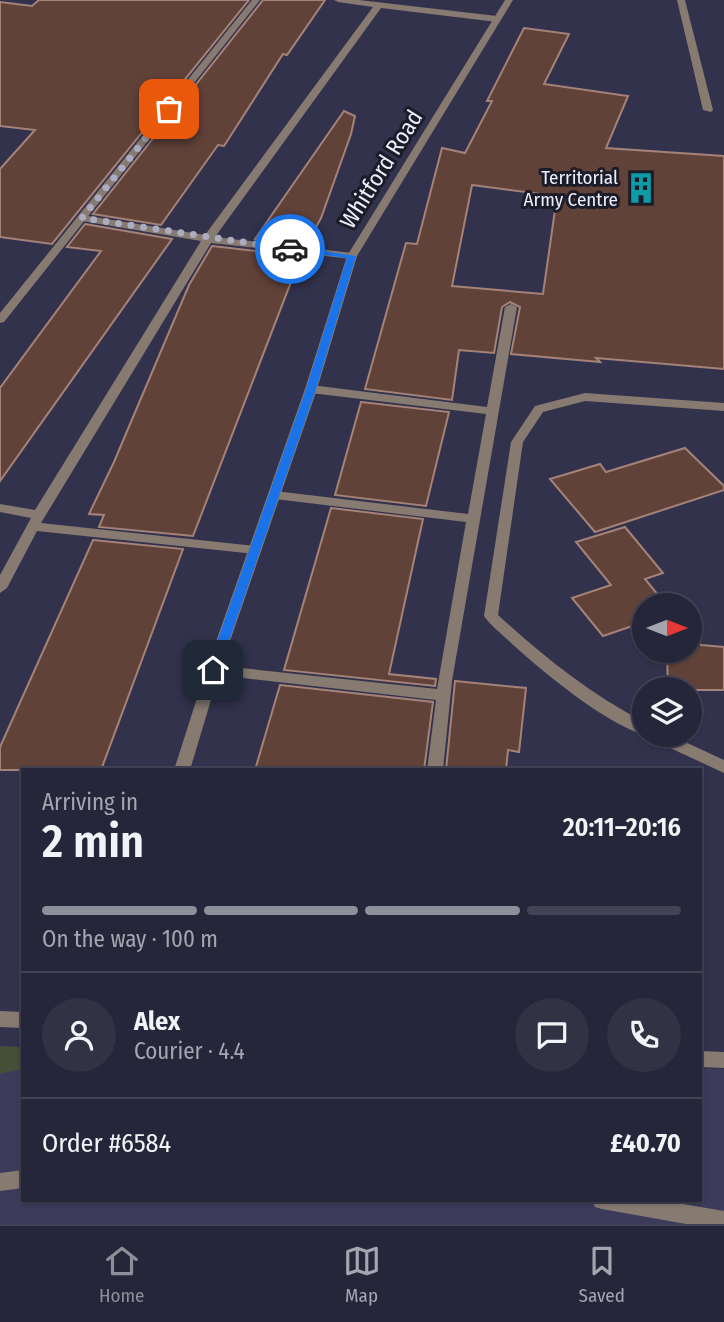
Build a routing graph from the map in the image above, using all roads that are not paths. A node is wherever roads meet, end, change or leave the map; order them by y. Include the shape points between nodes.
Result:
1 (256, 0) edge
2 (338, 0) edge
3 (509, 0) edge
4 (681, 0) edge
5 (379, 5) junction
6 (498, 19) junction
7 (708, 110) dead end
8 (82, 218) junction
9 (208, 239) junction
10 (352, 256) junction
11 (511, 307) dead end
12 (0, 320) edge
13 (311, 389) junction
14 (724, 407) edge
15 (492, 411) junction
16 (275, 495) junction
17 (0, 508) edge
18 (474, 519) junction
19 (36, 521) junction
20 (255, 550) junction
21 (0, 588) edge
22 (213, 670) junction
23 (443, 695) junction
24 (632, 723) edge
25 (682, 747) edge
26 (724, 767) edge
27 (183, 768) edge
28 (435, 768) edge
29 (0, 1018) edge
30 (21, 1020) edge
31 (702, 1059) edge
32 (724, 1060) edge
33 (21, 1179) edge
34 (0, 1182) edge
35 (613, 1202) edge
36 (724, 1222) edge

1 - 8 street
2 - 5 street
3 - 6 street, Whitford Road
4 - 7 street
5 - 6 street
5 - 9 street
6 - 10 street, Whitford Road
8 - 9 street
8 - 12 street
9 - 10 street
9 - 19 street
10 - 13 street, Whitford Road
11 - 15 street
13 - 15 street
13 - 16 street, Whitford Road
14 - 24 street via 585,397 539,409 517,442 491,616 548,669
15 - 18 street
16 - 18 street
16 - 20 street, Whitford Road
17 - 19 street
18 - 23 street
19 - 20 street
19 - 21 street
20 - 22 street, Whitford Road
22 - 23 street
22 - 27 street, Whitford Road
23 - 28 street
25 - 26 street
29 - 30 street
31 - 32 street
33 - 34 street
35 - 36 street

